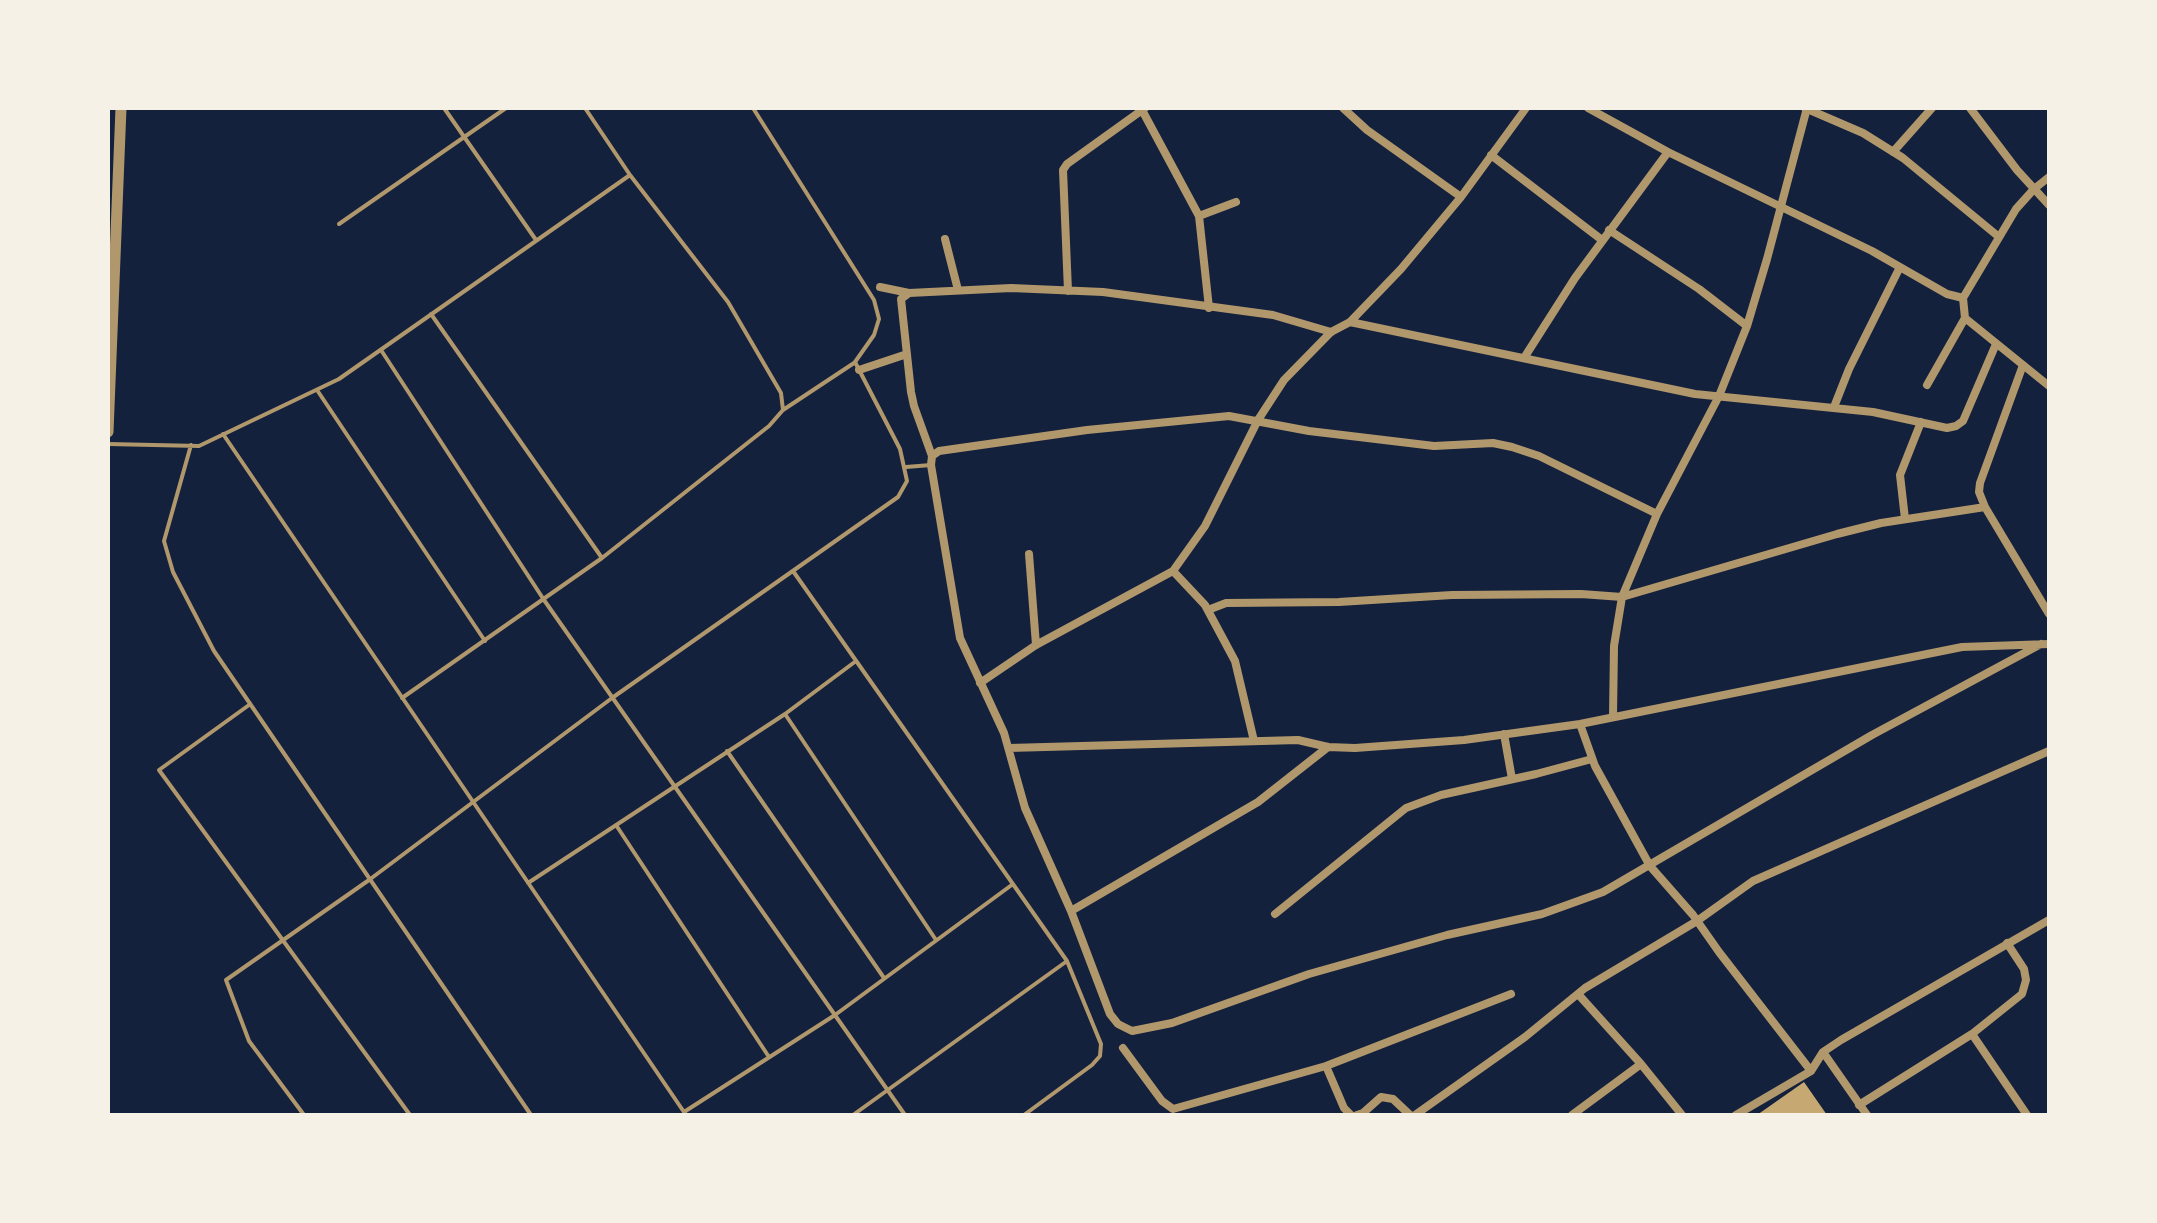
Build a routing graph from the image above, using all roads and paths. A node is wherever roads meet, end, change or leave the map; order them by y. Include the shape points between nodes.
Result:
1 (121, 108) edge
2 (444, 108) edge
3 (506, 108) edge
4 (585, 108) edge
5 (753, 108) edge
6 (1343, 108) edge
7 (1526, 108) edge
8 (1588, 108) edge
9 (1806, 108) edge
10 (1932, 108) edge
11 (1970, 108) edge
12 (1144, 109) edge
13 (464, 137) junction
14 (1668, 152) junction
15 (1893, 152) junction
16 (1491, 155) junction
17 (630, 175) junction
18 (2049, 177) edge
19 (2034, 189) junction
20 (1461, 197) junction
21 (1236, 202) dead end
22 (2049, 205) edge
23 (1781, 206) junction
24 (1199, 216) junction
25 (339, 224) dead end
26 (1609, 230) junction
27 (1999, 237) junction
28 (945, 239) dead end
29 (536, 240) junction
30 (1602, 240) junction
31 (1900, 267) junction
32 (880, 287) dead end
33 (958, 290) junction
34 (1068, 291) junction
35 (909, 293) junction
36 (1963, 298) junction
37 (1209, 308) junction
38 (431, 314) junction
39 (1965, 318) junction
40 (1350, 322) junction
41 (1747, 326) junction
42 (1331, 332) junction
43 (1996, 344) junction
44 (381, 350) junction
45 (907, 354) junction
46 (1524, 358) junction
47 (2023, 365) junction
48 (857, 366) junction
49 (1927, 385) dead end
50 (2049, 386) edge
51 (317, 390) junction
52 (1719, 396) junction
53 (1834, 407) junction
54 (783, 410) junction
55 (1258, 420) junction
56 (1921, 422) junction
57 (108, 432) edge
58 (223, 434) junction
59 (108, 444) edge
60 (191, 445) junction
61 (932, 461) junction
62 (906, 467) junction
63 (1985, 507) junction
64 (1657, 514) junction
65 (1905, 519) junction
66 (1029, 554) dead end
67 (602, 558) junction
68 (793, 571) junction
69 (1173, 571) junction
70 (1622, 597) junction
71 (544, 600) junction
72 (1208, 610) junction
73 (2049, 614) edge
74 (485, 641) junction
75 (2045, 644) edge
76 (1036, 645) junction
77 (856, 661) junction
78 (980, 683) junction
79 (402, 698) junction
80 (612, 698) junction
81 (250, 704) junction
82 (785, 714) junction
83 (1613, 716) junction
84 (1580, 724) junction
85 (1504, 734) junction
86 (1254, 741) junction
87 (1328, 747) junction
88 (1009, 748) junction
89 (727, 751) junction
90 (2049, 751) edge
91 (1592, 759) junction
92 (1512, 779) junction
93 (674, 785) junction
94 (472, 801) junction
95 (616, 825) junction
96 (1650, 866) junction
97 (369, 880) junction
98 (528, 883) junction
99 (1013, 884) junction
100 (1071, 911) junction
101 (1275, 914) dead end
102 (2049, 920) edge
103 (1697, 921) junction
104 (936, 940) junction
105 (283, 941) junction
106 (2007, 943) junction
107 (1067, 961) junction
108 (884, 978) junction
109 (1511, 994) dead end
110 (1578, 994) junction
111 (835, 1015) junction
112 (1972, 1034) junction
113 (1123, 1048) dead end
114 (1823, 1052) junction
115 (769, 1057) junction
116 (1641, 1064) junction
117 (1326, 1066) junction
118 (1811, 1071) junction
119 (887, 1090) junction
120 (1859, 1105) junction
121 (1175, 1112) edge
122 (685, 1113) edge
123 (304, 1115) edge
124 (410, 1115) edge
125 (531, 1115) edge
126 (853, 1115) edge
127 (905, 1115) edge
128 (1024, 1115) edge
129 (1354, 1115) edge
130 (1412, 1115) edge
131 (1572, 1115) edge
132 (1682, 1115) edge
133 (1736, 1115) edge
134 (1867, 1115) edge
135 (2027, 1115) edge

1 - 57 street
2 - 13 lane
3 - 13 lane
4 - 17 lane
5 - 48 lane via 874,300 879,319
6 - 20 street
7 - 16 street
8 - 14 street
9 - 15 street
9 - 23 street
10 - 15 street
11 - 19 street
12 - 24 street
12 - 34 street via 1063,170
13 - 25 lane
13 - 29 lane
14 - 23 street
14 - 26 street
15 - 27 street
16 - 20 street
16 - 30 street
17 - 29 lane
17 - 54 lane via 728,302 781,393
18 - 19 street
19 - 22 street
19 - 27 street
20 - 40 street
21 - 24 street
23 - 31 street
23 - 41 street
24 - 37 street
26 - 30 street
26 - 41 street
27 - 36 street
28 - 33 street
29 - 38 lane
30 - 46 street
31 - 36 street
31 - 53 street
32 - 35 street
33 - 34 street
33 - 35 street
34 - 37 street
35 - 45 street via 901,299
36 - 39 street
37 - 42 street via 1273,315
38 - 44 lane
38 - 67 lane
39 - 43 street
39 - 49 street
40 - 42 street
40 - 46 street
41 - 52 street
42 - 55 street via 1284,380
43 - 47 street
43 - 56 street via 1963,421 1947,428
44 - 51 lane
44 - 71 lane
45 - 48 street
45 - 61 street via 914,406
46 - 52 street
47 - 50 street
47 - 63 street via 1980,483
48 - 54 lane
48 - 62 lane
51 - 58 lane
51 - 74 lane
52 - 53 street
52 - 64 street
53 - 56 street
54 - 67 lane
55 - 61 street via 1229,416 1087,430 939,451
55 - 64 street via 1434,446 1512,447
55 - 69 street via 1205,526
56 - 65 street via 1900,475
58 - 60 lane
58 - 79 lane
59 - 60 lane
60 - 81 lane via 164,541 173,572 214,651
61 - 62 lane
61 - 78 street via 960,638
62 - 68 lane via 907,481 898,497
63 - 65 street
63 - 73 street
64 - 70 street
65 - 70 street
66 - 76 street
67 - 71 lane
68 - 77 lane
68 - 80 lane
69 - 72 street
69 - 76 street
70 - 72 street via 1452,595 1226,603
70 - 83 street via 1614,646
71 - 74 lane
71 - 80 lane
72 - 86 street via 1235,661
74 - 79 lane
75 - 83 street via 1962,647
75 - 96 street via 1872,735
76 - 78 street
77 - 82 lane
77 - 99 lane
78 - 88 street
79 - 94 lane
80 - 93 lane
80 - 94 lane
81 - 97 lane
81 - 105 lane via 159,770
82 - 89 lane
82 - 104 lane
83 - 84 street
84 - 85 street
84 - 91 street
85 - 87 street
85 - 92 street
86 - 87 street via 1298,740
86 - 88 street
87 - 100 street via 1258,802
88 - 100 street via 1025,808
89 - 93 lane
89 - 108 lane
90 - 103 street via 1753,881
91 - 92 street
91 - 96 street
92 - 101 street via 1406,808
93 - 95 lane
93 - 111 lane
94 - 97 lane
94 - 98 lane
95 - 98 lane
95 - 115 lane
96 - 100 street via 1603,892 1542,914 1365,958 1172,1023 1132,1031 1110,1014
96 - 103 street
97 - 105 lane
97 - 125 lane
98 - 122 lane
99 - 104 lane
99 - 107 lane
102 - 106 street
103 - 110 street
103 - 118 street
104 - 108 lane
105 - 123 lane via 226,980 249,1041
105 - 124 lane
106 - 112 street via 2024,969 2022,994
106 - 114 street
107 - 119 lane
107 - 128 lane via 1101,1044 1100,1056
108 - 111 lane
109 - 117 street
110 - 116 street
110 - 130 street
111 - 115 lane
111 - 119 lane
112 - 120 street
112 - 135 street
113 - 121 street
114 - 118 street
114 - 120 street
115 - 122 lane
116 - 131 street
116 - 132 street
117 - 121 street
117 - 129 street via 1344,1108
118 - 133 street
119 - 126 lane
119 - 127 lane
120 - 134 street
129 - 130 street via 1381,1097 1393,1099

